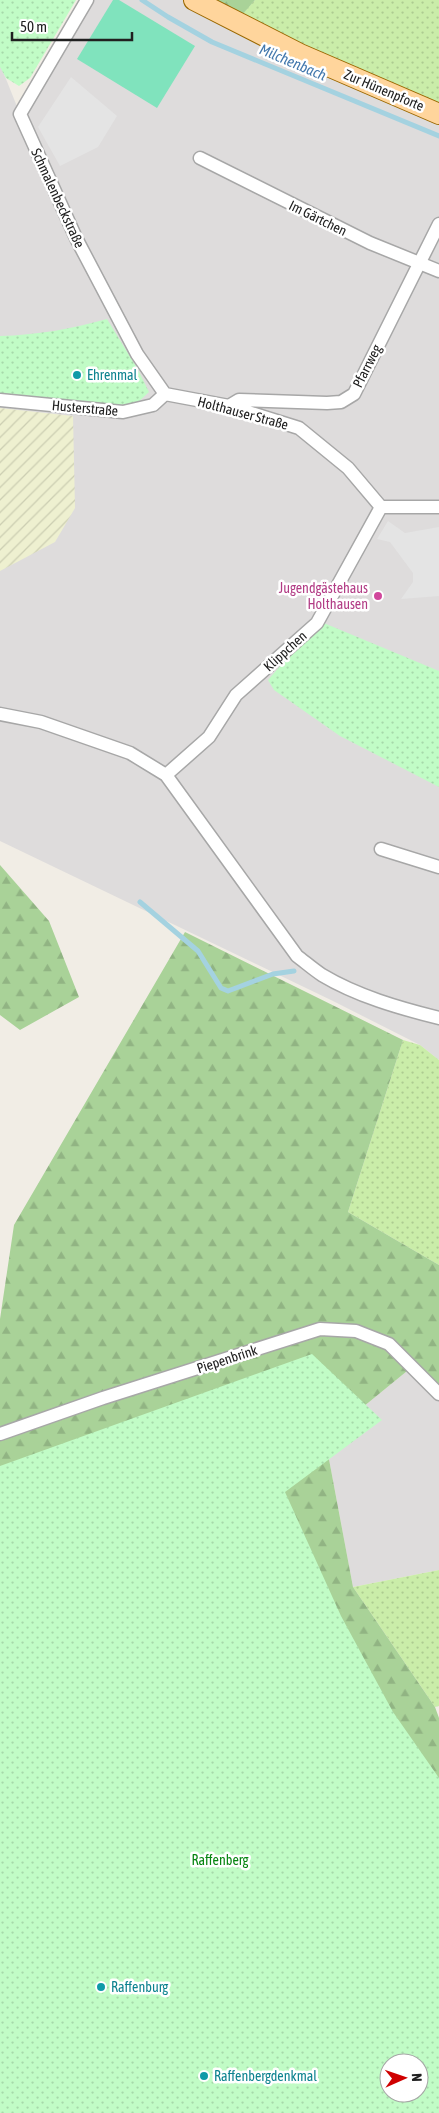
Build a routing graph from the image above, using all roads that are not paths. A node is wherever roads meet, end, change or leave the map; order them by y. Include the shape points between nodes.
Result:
1 (88, 0) edge
2 (194, 0) edge
3 (439, 114) edge
4 (200, 158) dead end
5 (439, 224) edge
6 (419, 264) junction
7 (439, 271) edge
8 (166, 394) junction
9 (0, 400) edge
10 (229, 406) junction
11 (381, 507) junction
12 (439, 507) edge
13 (0, 714) edge
14 (166, 775) junction
15 (381, 850) dead end
16 (439, 868) edge
17 (439, 1018) edge
18 (439, 1394) edge
19 (0, 1434) edge

1 - 8 street, Schmalenbeckstraße via 20,114 76,238 137,354
2 - 3 main road, Zur Hünenpforte via 300,54
4 - 6 street, Im Gärtchen via 344,231
5 - 6 street, Pfarrweg
6 - 7 street, Im Gärtchen
6 - 10 street, Pfarrweg via 354,394 341,402 327,404 239,400
8 - 9 street, Husterstraße via 153,405 124,412
8 - 10 street, Holthauser Straße
10 - 11 street, Holthauser Straße via 300,428 348,468
11 - 12 street
11 - 14 street, Klippchen via 317,623 236,695 209,737
13 - 14 street via 41,722 130,753
14 - 17 street via 297,956 322,975 363,994
15 - 16 street
18 - 19 street, Piepenbrink via 389,1344 356,1331 320,1329

